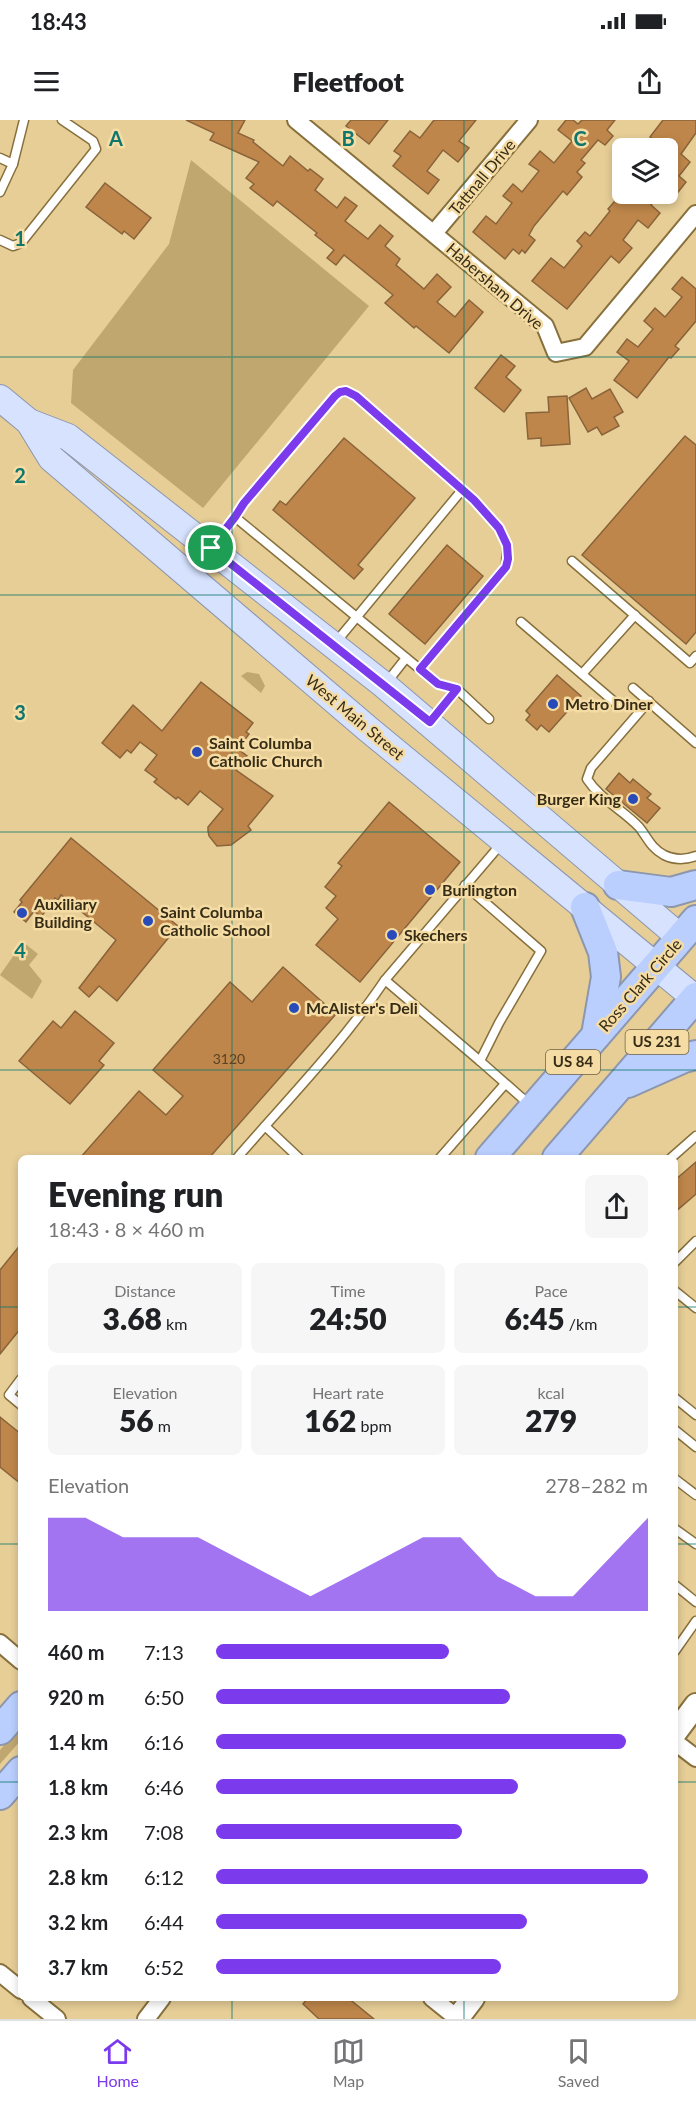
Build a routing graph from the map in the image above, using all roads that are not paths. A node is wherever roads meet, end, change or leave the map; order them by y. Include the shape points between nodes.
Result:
1 (24, 120) edge
2 (62, 120) edge
3 (296, 120) edge
4 (529, 120) edge
5 (0, 158) edge
6 (13, 164) junction
7 (0, 192) edge
8 (696, 214) edge
9 (434, 233) junction
10 (0, 240) edge
11 (3, 406) edge
12 (29, 422) junction
13 (462, 489) junction
14 (235, 517) junction
15 (211, 548) junction
16 (572, 561) dead end
17 (635, 615) junction
18 (357, 617) junction
19 (521, 622) dead end
20 (334, 645) junction
21 (696, 656) edge
22 (406, 658) junction
23 (420, 669) junction
24 (582, 674) junction
25 (384, 685) junction
26 (633, 688) dead end
27 (457, 689) junction
28 (649, 701) junction
29 (618, 705) dead end
30 (489, 719) dead end
31 (430, 722) junction
32 (696, 743) edge
33 (504, 841) junction
34 (696, 856) edge
35 (465, 885) junction
36 (618, 885) junction
37 (696, 885) edge
38 (585, 907) junction
39 (691, 936) edge
40 (656, 966) junction
41 (385, 980) junction
42 (696, 998) edge
43 (595, 1037) junction
44 (696, 1055) edge
45 (480, 1061) junction
46 (505, 1084) junction
47 (620, 1086) junction
48 (534, 1108) junction
49 (265, 1126) junction
50 (696, 1136) edge
51 (240, 1155) edge
52 (296, 1155) edge
53 (443, 1155) edge
54 (493, 1155) edge
55 (560, 1155) edge
56 (674, 1155) edge
57 (696, 1241) edge
58 (678, 1259) edge
59 (678, 1293) edge
60 (696, 1308) edge
61 (18, 1383) edge
62 (678, 1400) edge
63 (18, 1402) edge
64 (696, 1415) edge
65 (678, 1432) edge
66 (696, 1446) edge
67 (678, 1481) edge
68 (696, 1495) edge
69 (678, 1531) edge
70 (696, 1545) edge
71 (678, 1587) edge
72 (696, 1602) edge
73 (696, 1621) edge
74 (0, 1643) edge
75 (678, 1647) edge
76 (18, 1658) edge
77 (696, 1705) edge
78 (18, 1709) edge
79 (678, 1729) edge
80 (0, 1730) edge
81 (678, 1744) edge
82 (696, 1758) edge
83 (18, 1774) edge
84 (0, 1795) edge
85 (0, 1973) edge
86 (18, 1988) edge
87 (34, 2001) edge
88 (160, 2001) edge
89 (436, 2001) edge
90 (471, 2001) edge
91 (50, 2017) edge
92 (147, 2019) edge
93 (457, 2019) edge

1 - 6 lane
2 - 10 lane via 93,141 96,149 21,243 13,246
3 - 9 street, Habersham Drive
4 - 9 street, Tattnall Drive
5 - 6 lane
6 - 7 lane
8 - 9 street, Habersham Drive via 585,347 556,353 545,326
11 - 12 main road, West Main Street
12 - 15 main road, West Main Street via 68,437
12 - 33 main road, West Main Street via 51,458
13 - 14 lane via 346,391 340,392
13 - 18 lane
13 - 23 lane via 499,528 508,559 493,584
14 - 15 lane
14 - 18 lane
15 - 20 main road, West Main Street
16 - 17 lane
17 - 21 lane via 690,663
17 - 24 lane
18 - 20 lane
18 - 22 lane
19 - 24 lane
20 - 25 main road, West Main Street
22 - 23 lane
22 - 25 lane
23 - 27 lane via 438,684
24 - 29 lane
25 - 31 main road, West Main Street
26 - 28 lane
27 - 30 lane
27 - 31 lane
28 - 32 lane
28 - 34 lane via 591,768 587,779 662,854 675,858
31 - 36 main road, West Main Street
33 - 35 lane
33 - 38 main road, West Main Street
35 - 41 lane
35 - 45 lane via 541,951
36 - 37 highway via 671,892
36 - 39 main road, West Main Street
38 - 40 main road, West Main Street
38 - 43 highway via 603,952 606,977
39 - 40 highway, Ross Clark Circle / US 84
40 - 42 main road, West Main Street
40 - 43 highway, Ross Clark Circle / US 84
41 - 45 lane
41 - 49 lane
42 - 47 highway, US 231
43 - 48 highway, Ross Clark Circle / US 84
44 - 47 highway, US 84
45 - 46 lane
46 - 48 lane
46 - 53 lane
47 - 55 highway, US 84
48 - 54 highway, Ross Clark Circle / US 84
49 - 51 lane
49 - 52 lane
50 - 56 lane
57 - 58 lane
59 - 60 lane
61 - 63 lane via 9,1395
62 - 64 lane
65 - 66 lane
67 - 68 lane
69 - 70 lane
71 - 72 lane
73 - 75 lane
74 - 76 street
77 - 79 main road
78 - 80 highway
81 - 82 street
83 - 84 highway
85 - 86 street
87 - 91 street
88 - 92 street
89 - 93 street
90 - 93 main road

